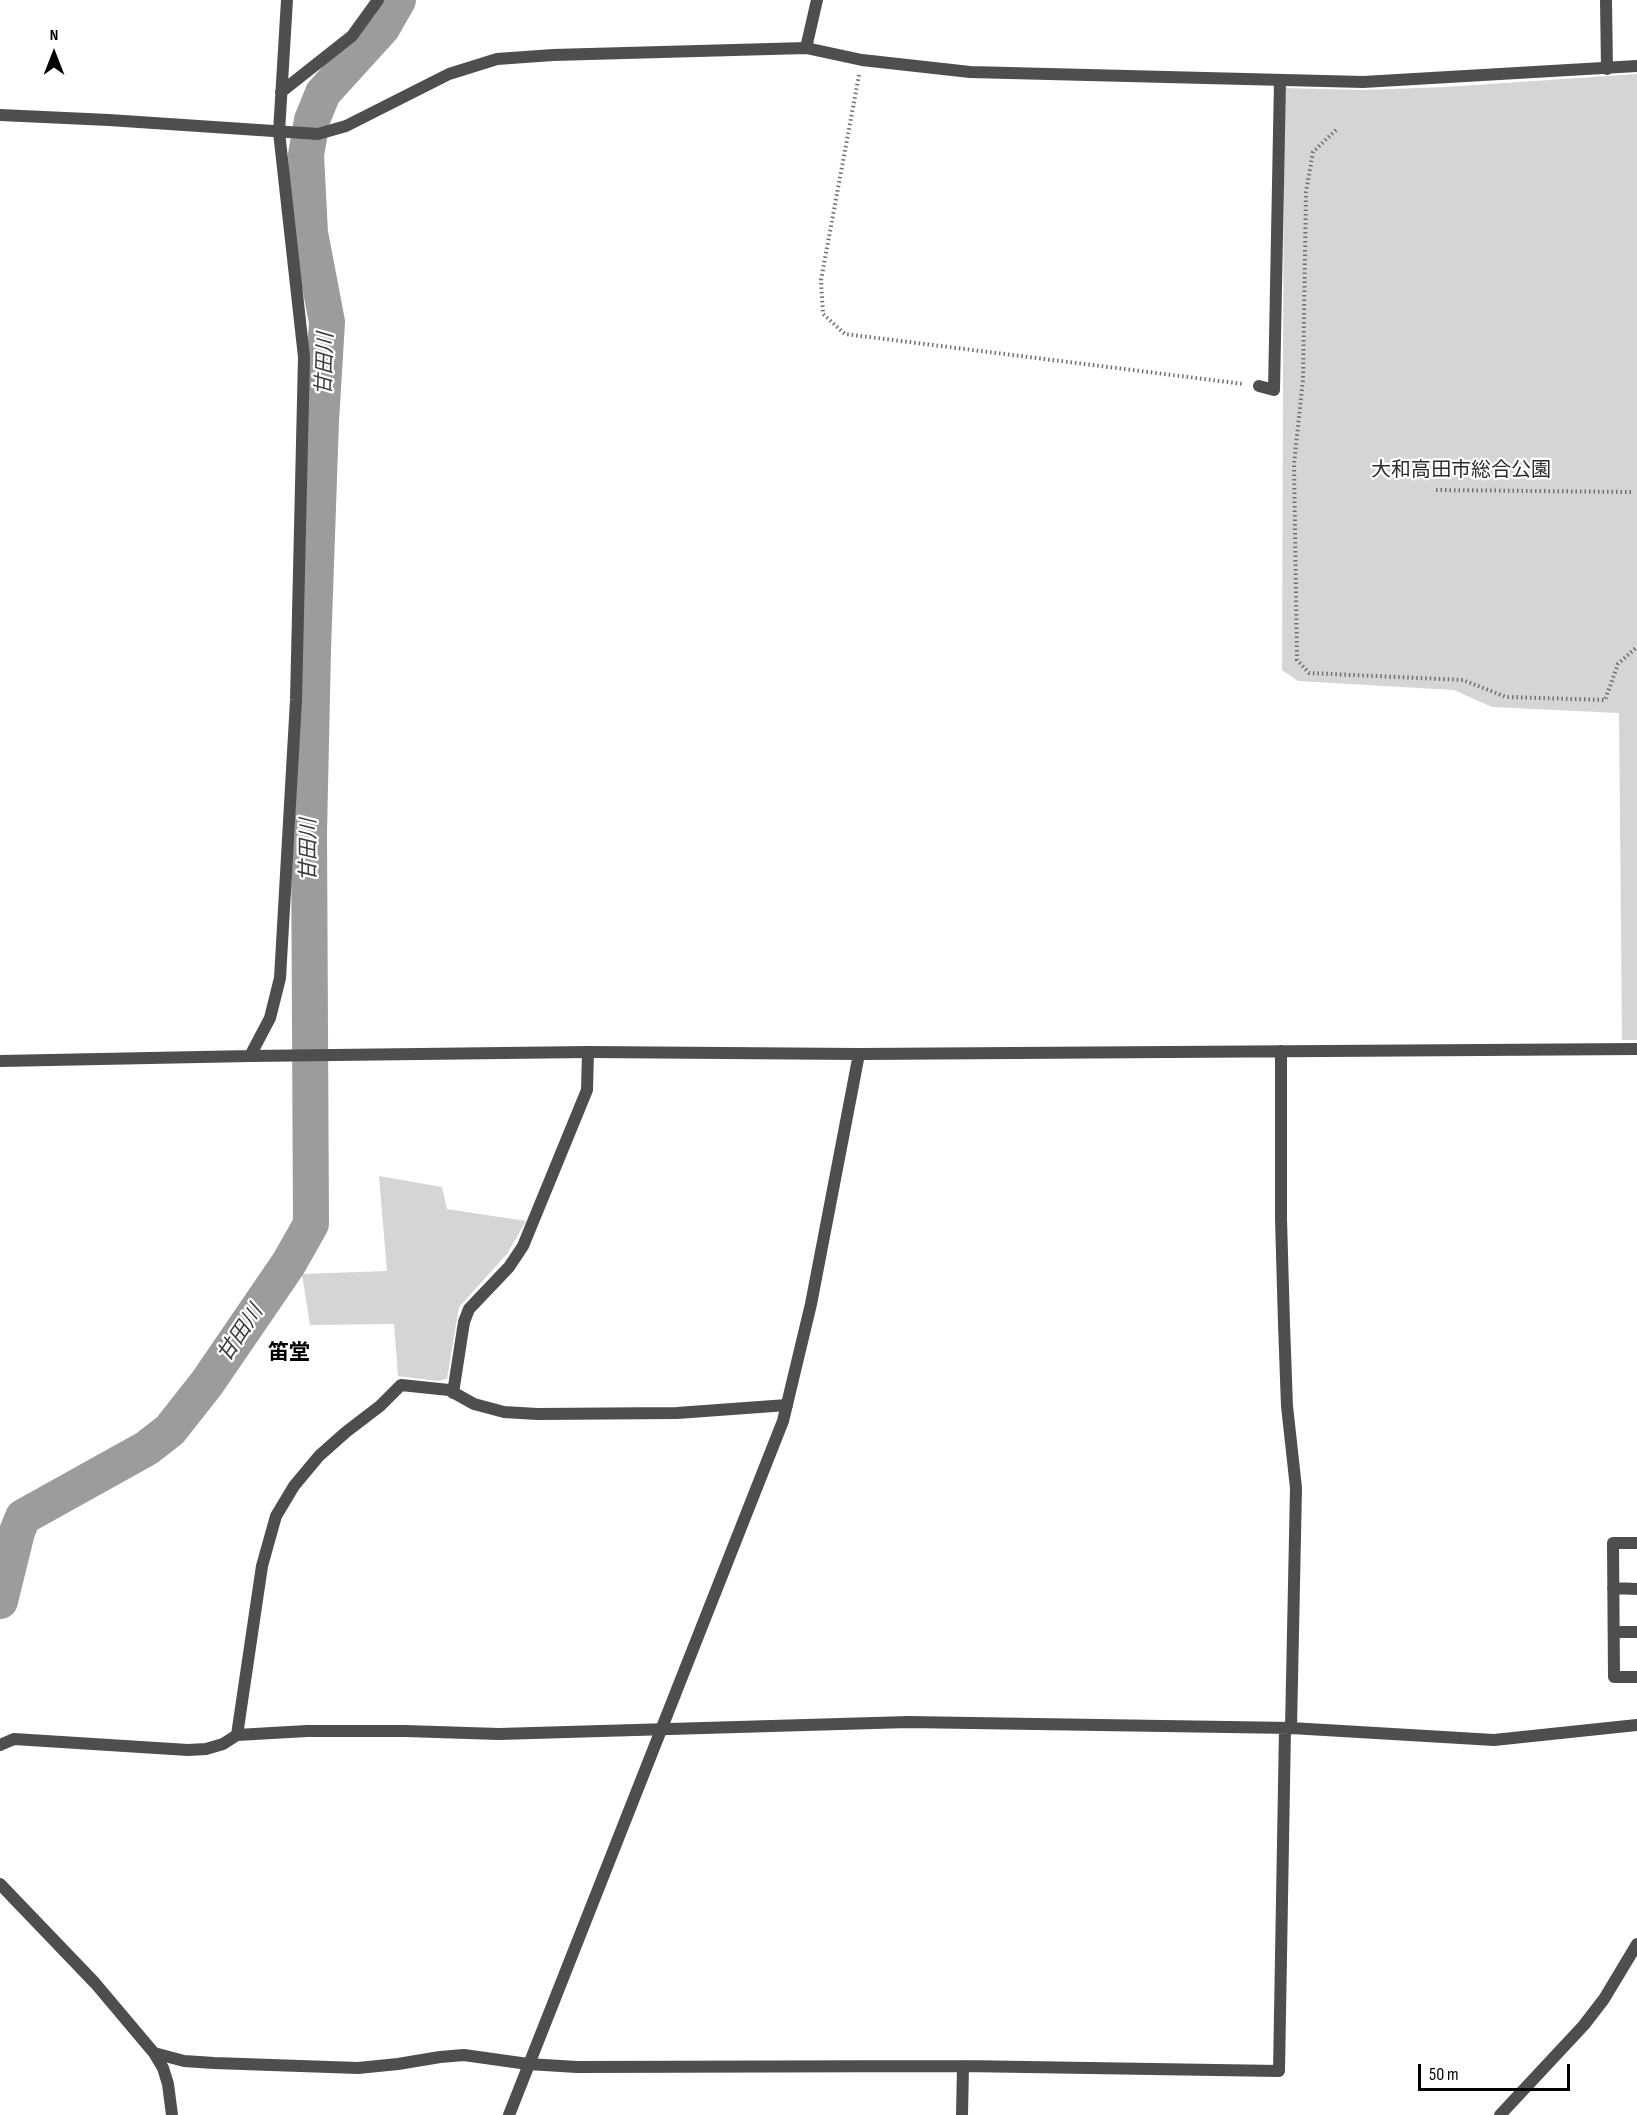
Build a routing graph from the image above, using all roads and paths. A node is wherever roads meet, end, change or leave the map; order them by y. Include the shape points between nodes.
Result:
1 (287, 0) edge
2 (378, 0) edge
3 (817, 0) edge
4 (1606, 0) edge
5 (806, 48) junction
6 (862, 60) junction
7 (1637, 66) edge
8 (1607, 69) junction
9 (1280, 81) junction
10 (281, 92) junction
11 (0, 115) edge
12 (1335, 130) dead end
13 (284, 133) junction
14 (1259, 386) joint
15 (1436, 490) dead end
16 (1632, 492) dead end
17 (1637, 646) edge
18 (1637, 1049) edge
19 (1281, 1051) junction
20 (588, 1052) junction
21 (859, 1054) junction
22 (250, 1056) junction
23 (0, 1061) edge
24 (453, 1393) junction
25 (787, 1405) junction
26 (1637, 1543) edge
27 (1614, 1588) junction
28 (1637, 1588) edge
29 (1614, 1632) junction
30 (1637, 1632) edge
31 (1637, 1677) edge
32 (1637, 1725) edge
33 (1288, 1728) junction
34 (662, 1729) junction
35 (237, 1735) junction
36 (0, 1745) edge
37 (0, 1884) edge
38 (1637, 1944) edge
39 (154, 2053) junction
40 (528, 2064) junction
41 (963, 2066) junction
42 (172, 2115) edge
43 (509, 2115) edge
44 (962, 2115) edge
45 (1500, 2115) edge

1 - 10 street
2 - 10 street via 352,36
3 - 5 street
4 - 8 street
5 - 6 street
5 - 13 street via 496,59 449,74 346,126 318,134
6 - 9 street via 970,72
6 - 14 path via 821,280 823,314 846,334
7 - 8 street
8 - 9 street via 1363,82
9 - 14 street via 1274,390
10 - 13 street
11 - 13 street
12 - 17 path via 1313,152 1306,192 1303,379 1294,464 1297,660 1309,673 1463,680 1506,697 1605,700 1618,664
13 - 22 street via 303,357 296,700 280,978 270,1018
15 - 16 path
18 - 19 street
19 - 21 street
19 - 33 street via 1284,1324 1296,1488
20 - 21 street
20 - 22 street
20 - 24 street via 586,1090 523,1246 470,1309 464,1322
21 - 25 street via 811,1304
22 - 23 street
24 - 25 street via 504,1412 537,1414 677,1413
24 - 35 street via 401,1385 319,1456 294,1486 276,1516 262,1566
25 - 34 street
26 - 27 street via 1613,1543
27 - 28 street
27 - 29 street
29 - 30 street
29 - 31 street via 1614,1677
32 - 33 street via 1494,1740
33 - 34 street via 908,1722
33 - 41 street via 1278,2072
34 - 35 street via 499,1734 358,1730
34 - 40 street
35 - 36 street via 223,1744 188,1750 14,1739
37 - 39 street via 95,1983
38 - 45 street via 1584,2025
39 - 40 street via 184,2061 336,2067 464,2055
39 - 42 street via 168,2084
40 - 41 street via 616,2068
40 - 43 street
41 - 44 street

